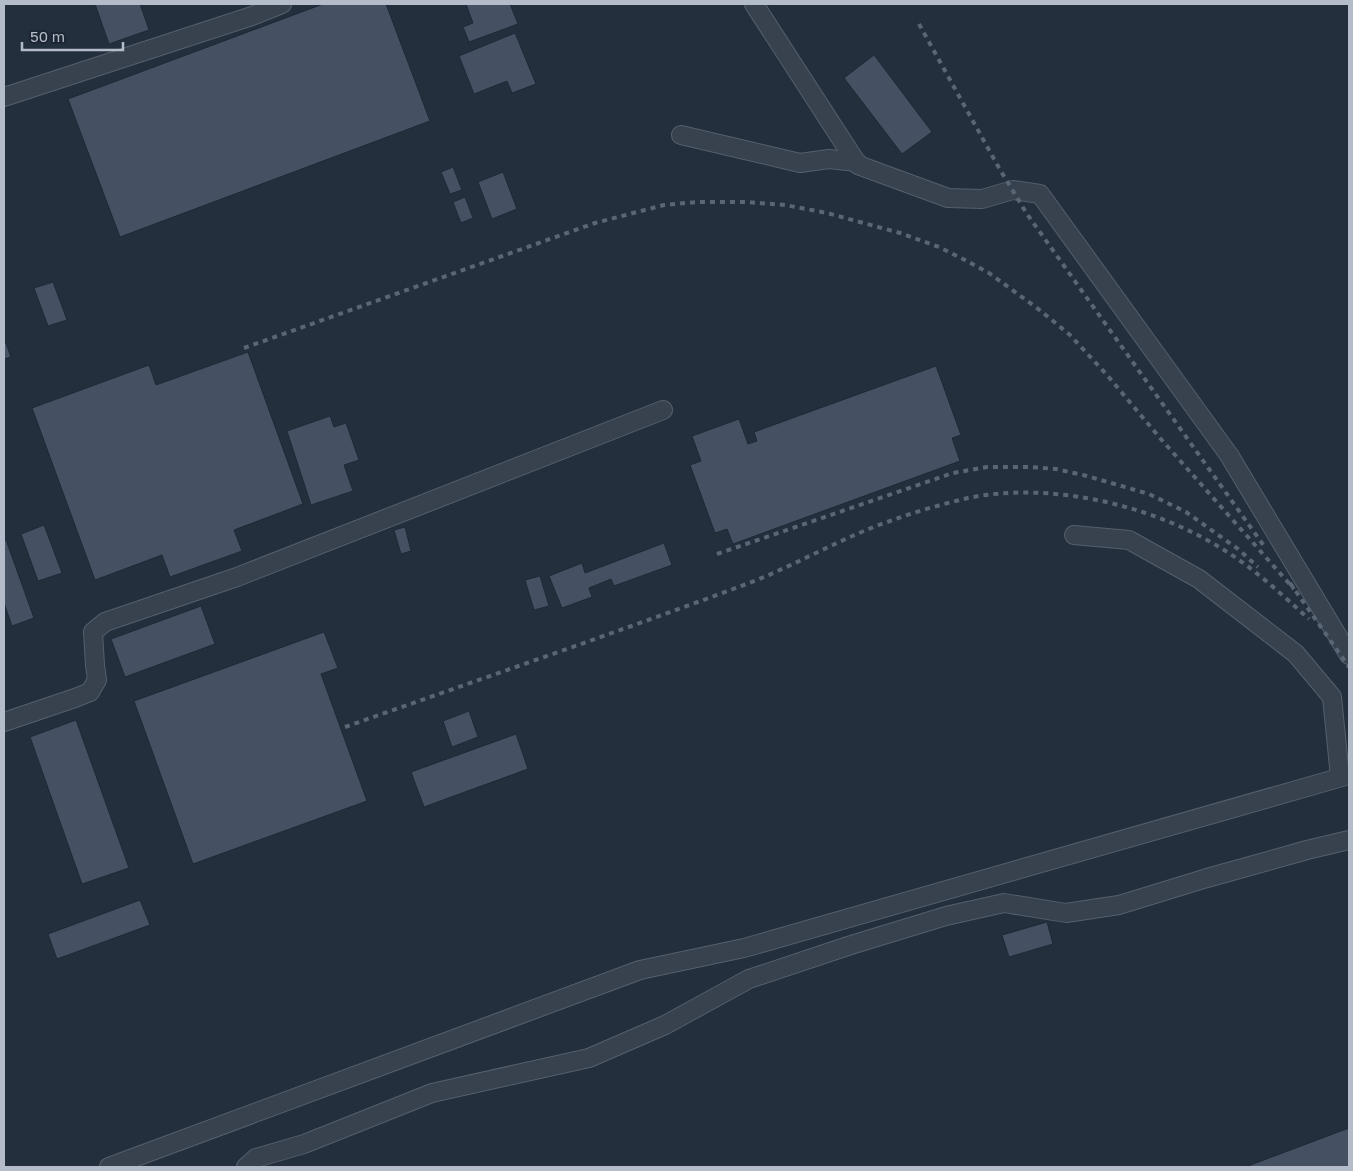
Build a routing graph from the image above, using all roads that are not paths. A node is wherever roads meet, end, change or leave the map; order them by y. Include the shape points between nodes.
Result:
1 (282, 4) edge
2 (754, 4) edge
3 (4, 97) edge
4 (681, 135) dead end
5 (856, 162) junction
6 (663, 410) dead end
7 (1074, 535) dead end
8 (1349, 655) edge
9 (4, 722) edge
10 (1345, 776) edge
11 (1349, 840) edge
12 (108, 1167) edge
13 (246, 1167) edge

1 - 3 lane
2 - 5 lane
4 - 5 lane via 800,163 829,159
5 - 8 lane via 948,198 982,199 1013,190 1040,194 1229,455
6 - 9 lane via 237,577 105,622 93,632 97,680 90,692
7 - 10 lane via 1129,540 1199,579 1296,654 1332,697
10 - 12 lane via 744,948 640,970
11 - 13 lane via 1119,905 1066,913 1004,903 946,916 749,979 665,1025 589,1058 432,1093 304,1144 256,1158

